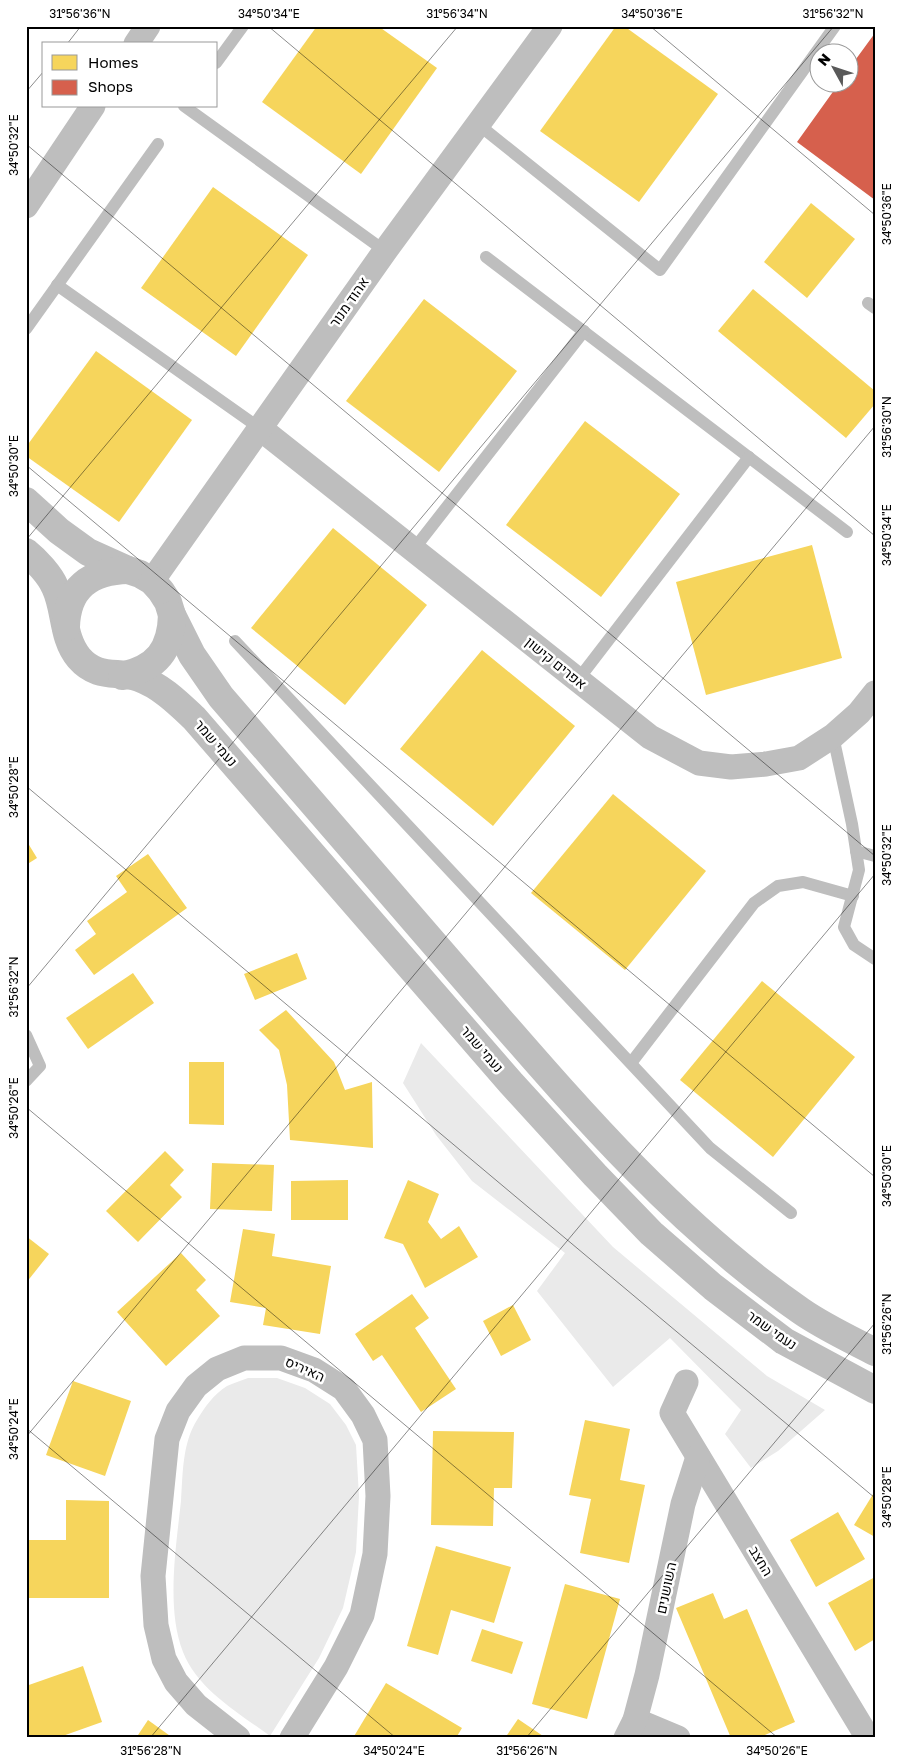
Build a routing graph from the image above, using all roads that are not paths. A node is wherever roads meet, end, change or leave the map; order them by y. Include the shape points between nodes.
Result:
1 (148, 26) edge
2 (243, 26) edge
3 (550, 26) edge
4 (835, 26) edge
5 (137, 42) edge
6 (218, 60) edge
7 (93, 108) edge
8 (187, 108) edge
9 (479, 124) junction
10 (158, 144) dead end
11 (26, 206) edge
12 (385, 251) junction
13 (486, 257) dead end
14 (58, 285) junction
15 (26, 329) edge
16 (584, 331) junction
17 (260, 429) junction
18 (749, 457) junction
19 (26, 501) edge
20 (847, 532) dead end
21 (414, 550) junction
22 (26, 552) edge
23 (140, 576) junction
24 (172, 615) junction
25 (66, 630) junction
26 (235, 641) dead end
27 (122, 676) junction
28 (577, 681) junction
29 (875, 693) edge
30 (833, 736) junction
31 (856, 851) junction
32 (875, 856) edge
33 (854, 896) junction
34 (875, 959) edge
35 (26, 1035) edge
36 (631, 1063) junction
37 (26, 1081) edge
38 (791, 1213) dead end
39 (875, 1352) edge
40 (686, 1382) dead end
41 (875, 1390) edge
42 (698, 1457) junction
43 (631, 1729) edge
44 (238, 1738) edge
45 (292, 1738) edge
46 (678, 1738) edge
47 (868, 1738) edge

1 - 5 street
2 - 6 lane
3 - 9 street, אהוד מנור
4 - 9 lane via 660,270
7 - 11 street
8 - 12 lane
9 - 12 street, אהוד מנור
10 - 14 lane
12 - 17 street, אהוד מנור
13 - 16 lane
14 - 15 lane
14 - 17 lane
16 - 18 lane
16 - 21 lane
17 - 21 street, אפרים קישון
17 - 23 street, אהוד מנור
18 - 20 lane
18 - 28 lane
19 - 23 street via 88,552
21 - 28 street, אפרים קישון
22 - 25 street, נעמי שמר via 55,586
23 - 24 street via 161,590
23 - 25 street via 111,570 82,585 72,598
24 - 27 street via 171,633 165,649 154,663 139,672
24 - 39 street via 192,655 221,697 619,1152 674,1208 735,1262 803,1312
25 - 27 street, נעמי שמר via 80,659 92,668
26 - 36 lane
27 - 41 street, נעמי שמר via 139,678 172,697 194,718 511,1083 651,1232 713,1287 784,1340
28 - 30 street, אפרים קישון via 650,738 699,763 731,767 791,760
29 - 30 street, אפרים קישון via 859,713
30 - 31 lane
31 - 32 lane
31 - 33 lane via 859,870
33 - 34 lane via 844,927 854,945
33 - 36 lane via 803,882 778,886 754,903
35 - 37 lane via 40,1066
36 - 38 lane via 710,1148
40 - 42 street, החצב via 672,1414
42 - 43 street, השושנים via 683,1504 648,1674
42 - 47 street, החצב
43 - 46 street, השושנים
44 - 45 street, האיריס via 196,1705 176,1682 164,1659 156,1625 154,1576 167,1439 178,1411 196,1386 216,1369 244,1358 281,1358 314,1370 344,1390 363,1415 375,1440 378,1496 375,1554 362,1614 336,1667

